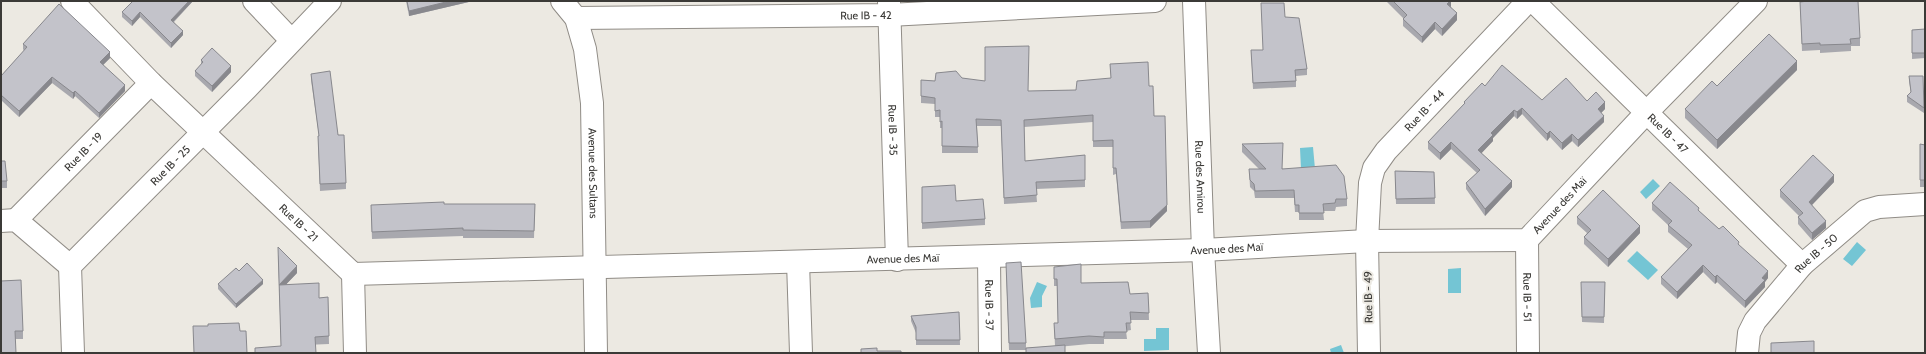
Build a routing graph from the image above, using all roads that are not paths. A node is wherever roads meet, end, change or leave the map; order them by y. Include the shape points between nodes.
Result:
1 (72, 1) edge
2 (254, 1) edge
3 (330, 1) edge
4 (562, 1) edge
5 (1155, 1) edge
6 (1194, 1) edge
7 (1528, 1) edge
8 (1533, 1) edge
9 (1756, 1) edge
10 (889, 8) edge
11 (576, 18) junction
12 (291, 40) junction
13 (151, 83) junction
14 (1647, 112) junction
15 (203, 132) junction
16 (1925, 204) edge
17 (9, 220) edge
18 (1527, 240) junction
19 (1367, 241) junction
20 (1203, 250) junction
21 (989, 257) junction
22 (897, 260) junction
23 (798, 262) junction
24 (1802, 265) junction
25 (70, 266) junction
26 (595, 267) junction
27 (353, 274) junction
28 (73, 353) edge
29 (355, 353) edge
30 (596, 353) edge
31 (801, 353) edge
32 (990, 353) edge
33 (1209, 353) edge
34 (1369, 353) edge
35 (1528, 353) edge
36 (1747, 353) edge

1 - 13 street, Rue IB - 21
2 - 12 street
3 - 12 street, Rue IB - 25
4 - 11 street, Avenue des Sultans
5 - 10 street, Rue IB - 42
6 - 20 street, Rue des Amirou
7 - 19 street, Rue IB - 44 via 1386,151 1374,168 1370,183
8 - 14 street, Rue IB - 47
9 - 14 street, Avenue des Maï
10 - 11 street, Rue IB - 42
10 - 22 street, Rue IB - 35
11 - 26 street, Avenue des Sultans via 585,49 592,103
12 - 15 street, Rue IB - 25
13 - 15 street, Rue IB - 21
13 - 17 street, Rue IB - 19
14 - 18 street, Avenue des Maï
14 - 24 street, Rue IB - 47
15 - 25 street, Rue IB - 25
15 - 27 street, Rue IB - 21
16 - 24 street, Rue IB - 50 via 1879,207 1865,211
17 - 25 street
18 - 19 street, Avenue des Maï
18 - 35 street, Rue IB - 51
19 - 20 street, Avenue des Maï
19 - 34 street, Rue IB - 49
20 - 21 street, Avenue des Maï
20 - 33 street, Rue des Amirou
21 - 22 street, Avenue des Maï
21 - 32 street, Rue IB - 37
22 - 23 street, Avenue des Maï
23 - 26 street, Avenue des Maï
23 - 31 street
24 - 36 street, Rue IB - 50 via 1755,321 1748,333
25 - 28 street
26 - 27 street
26 - 30 street, Avenue des Sultans
27 - 29 street

